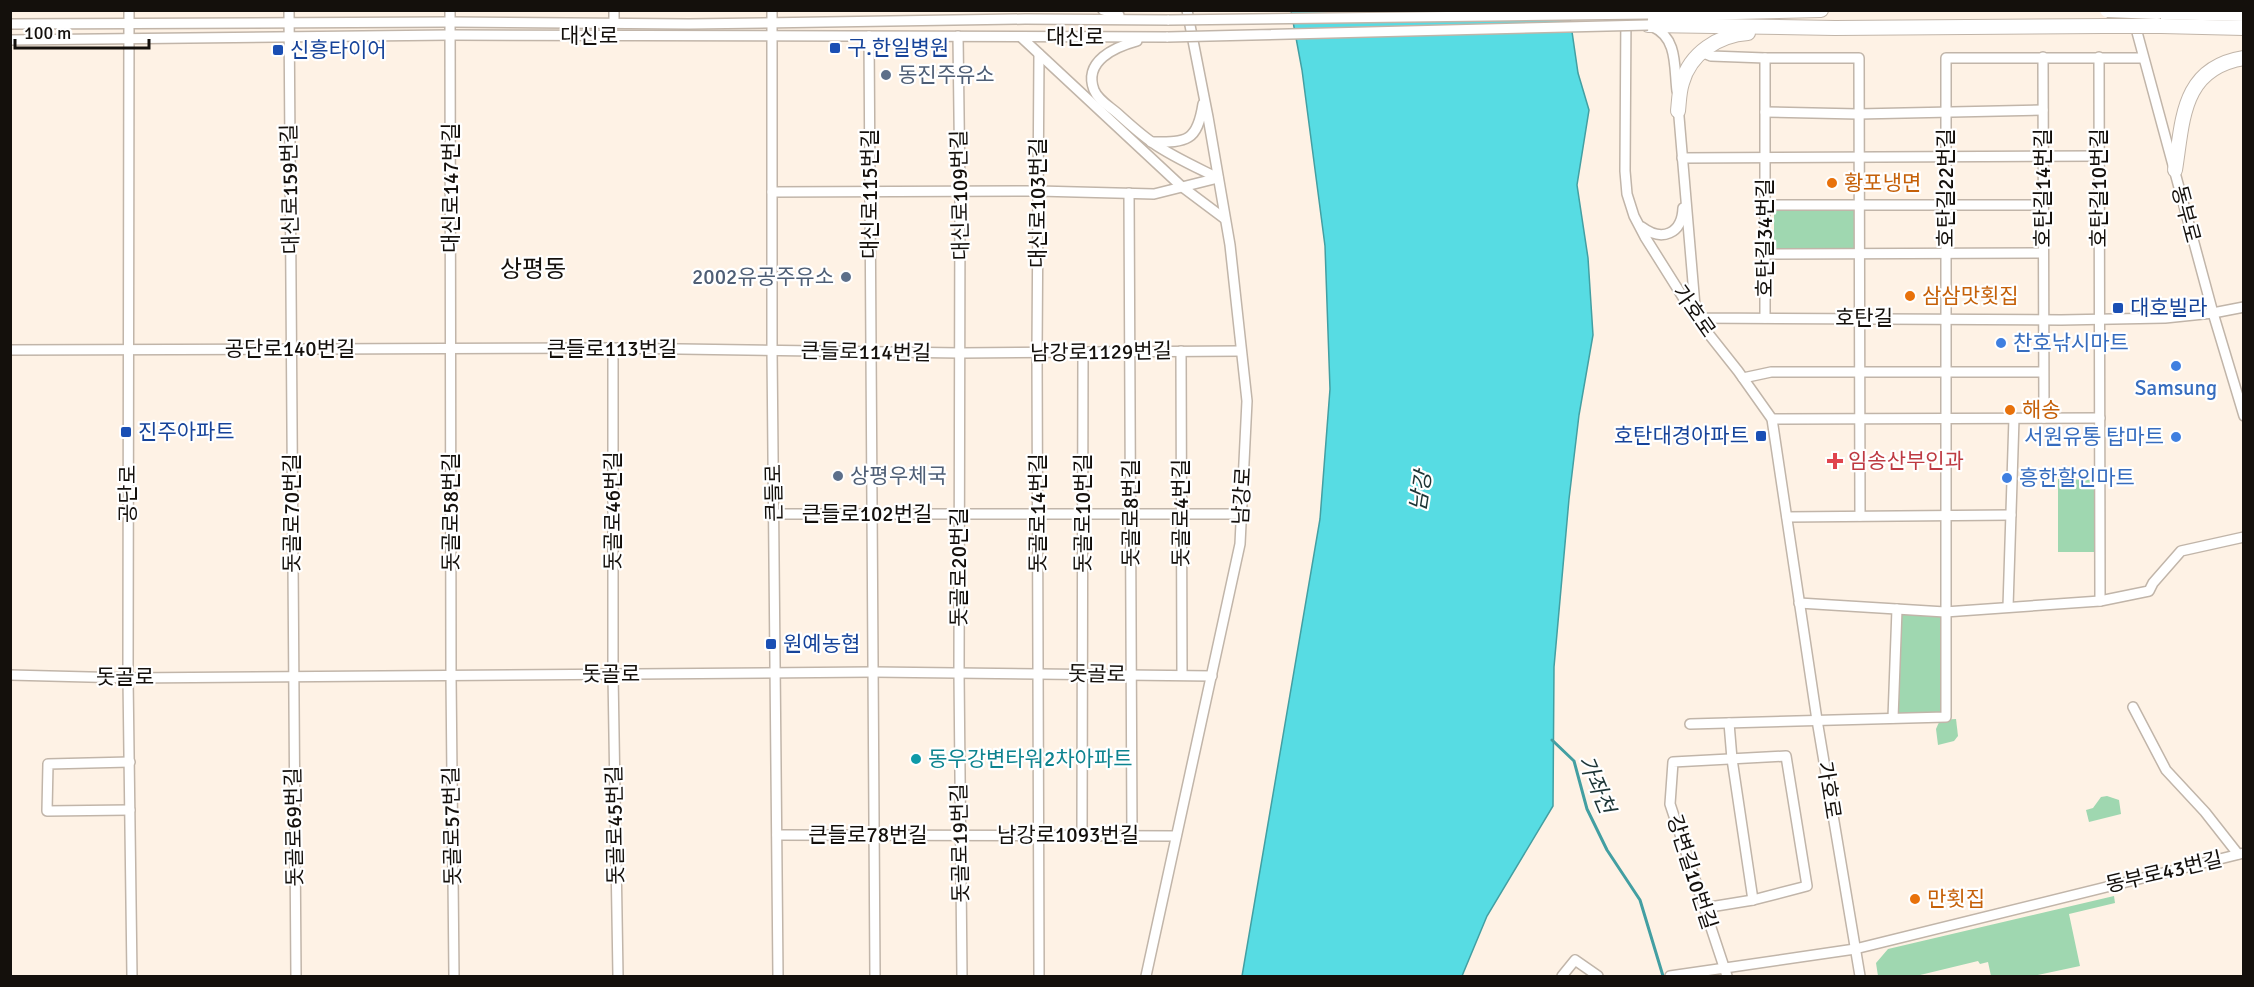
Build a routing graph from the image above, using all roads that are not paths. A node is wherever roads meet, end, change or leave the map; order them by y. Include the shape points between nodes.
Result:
1 (129, 10) edge
2 (288, 10) edge
3 (450, 10) edge
4 (614, 10) edge
5 (772, 10) edge
6 (872, 10) edge
7 (1031, 10) edge
8 (1103, 10) edge
9 (1187, 10) edge
10 (1626, 10) edge
11 (1821, 10) edge
12 (2107, 10) edge
13 (2131, 10) edge
14 (2244, 14) edge
15 (1025, 15) edge
16 (959, 16) edge
17 (1650, 16) edge
18 (1142, 19) junction
19 (872, 21) junction
20 (772, 22) junction
21 (129, 23) junction
22 (614, 23) junction
23 (10, 24) edge
24 (450, 28) junction
25 (1835, 28) junction
26 (2244, 28) edge
27 (288, 30) junction
28 (772, 35) junction
29 (869, 36) junction
30 (958, 36) junction
31 (1021, 37) junction
32 (1150, 37) junction
33 (10, 40) edge
34 (129, 40) junction
35 (1701, 52) junction
36 (1039, 54) junction
37 (2043, 57) junction
38 (2099, 57) junction
39 (1765, 58) junction
40 (2143, 58) junction
41 (2244, 58) edge
42 (1204, 99) junction
43 (2043, 110) junction
44 (1678, 111) junction
45 (1765, 112) junction
46 (1945, 113) junction
47 (1858, 114) junction
48 (1151, 142) junction
49 (2099, 156) junction
50 (1765, 157) junction
51 (1859, 157) junction
52 (1946, 157) junction
53 (2043, 157) junction
54 (1682, 158) junction
55 (2175, 170) junction
56 (1218, 178) junction
57 (1684, 178) junction
58 (1181, 186) junction
59 (1038, 191) junction
60 (772, 192) junction
61 (960, 192) junction
62 (870, 193) junction
63 (1129, 194) junction
64 (2043, 205) junction
65 (1766, 206) junction
66 (1860, 206) junction
67 (1946, 206) junction
68 (1225, 219) junction
69 (1638, 224) junction
70 (2043, 253) junction
71 (1766, 254) junction
72 (1859, 254) junction
73 (1946, 254) junction
74 (2244, 307) edge
75 (2213, 313) junction
76 (1695, 318) junction
77 (1765, 318) junction
78 (1859, 318) junction
79 (1947, 319) junction
80 (2099, 319) junction
81 (2043, 320) junction
82 (452, 348) junction
83 (613, 348) junction
84 (128, 349) junction
85 (292, 349) junction
86 (10, 350) edge
87 (772, 350) junction
88 (1181, 351) junction
89 (1241, 351) junction
90 (871, 352) junction
91 (1083, 352) junction
92 (1130, 352) junction
93 (961, 353) junction
94 (1037, 353) junction
95 (1859, 371) junction
96 (1946, 372) junction
97 (2043, 372) junction
98 (1743, 378) junction
99 (2244, 416) edge
100 (1946, 418) junction
101 (2014, 418) junction
102 (2044, 418) junction
103 (2100, 418) junction
104 (1772, 419) junction
105 (1859, 419) junction
106 (960, 513) junction
107 (775, 514) junction
108 (872, 514) junction
109 (1038, 514) junction
110 (1083, 514) junction
111 (1131, 514) junction
112 (1181, 514) junction
113 (1241, 514) junction
114 (1945, 514) junction
115 (2011, 514) junction
116 (1860, 516) junction
117 (1787, 517) junction
118 (2244, 537) edge
119 (2100, 602) junction
120 (1799, 603) junction
121 (2008, 608) junction
122 (1897, 609) junction
123 (1945, 612) junction
124 (873, 672) junction
125 (775, 673) junction
126 (958, 673) junction
127 (613, 674) junction
128 (1038, 674) junction
129 (1083, 674) junction
130 (10, 675) edge
131 (1131, 675) junction
132 (1182, 675) junction
133 (1212, 675) junction
134 (451, 676) junction
135 (292, 677) junction
136 (128, 678) junction
137 (2133, 707) dead end
138 (1893, 718) junction
139 (1817, 720) junction
140 (1729, 723) junction
141 (1690, 724) dead end
142 (1732, 759) junction
143 (130, 762) junction
144 (130, 810) junction
145 (777, 835) junction
146 (874, 835) junction
147 (960, 835) junction
148 (1039, 835) junction
149 (1082, 836) junction
150 (1132, 836) junction
151 (1176, 836) junction
152 (2241, 854) edge
153 (1753, 900) junction
154 (1704, 908) junction
155 (1855, 949) junction
156 (1725, 972) edge
157 (132, 976) edge
158 (296, 976) edge
159 (454, 976) edge
160 (618, 976) edge
161 (778, 976) edge
162 (875, 976) edge
163 (962, 976) edge
164 (1039, 976) edge
165 (1146, 976) edge
166 (1562, 976) edge
167 (1598, 976) edge
168 (1670, 976) edge
169 (1860, 976) edge

1 - 21 street, 공단로
2 - 27 street, 대신로159번길
3 - 24 street, 대신로147번길
4 - 22 street
5 - 20 street, 큰들로
6 - 19 street
7 - 15 street
8 - 18 street
9 - 42 street, 남강로
10 - 69 street, 가호로 via 1625,171 1627,194
11 - 17 highway
12 - 14 highway, bridge
13 - 40 street, 동부로
15 - 16 street, 대신로
15 - 18 street, 대신로
16 - 19 street, 대신로
17 - 18 street, 대신로, bridge
17 - 25 highway
17 - 32 street, 대신로, bridge
17 - 44 street via 1669,40
19 - 20 street, 대신로
20 - 22 street, 대신로
20 - 28 street, 큰들로
21 - 23 street, 대신로
21 - 27 street, 대신로
21 - 34 street, 공단로
22 - 24 street, 대신로
24 - 27 street, 대신로
24 - 27 street, 대신로
24 - 28 street, 대신로
24 - 82 street, 대신로147번길
25 - 26 highway, bridge
25 - 35 highway via 1732,34
27 - 34 street, 대신로
27 - 85 street, 대신로159번길
28 - 29 street, 대신로
28 - 60 street, 큰들로
29 - 30 street, 대신로
29 - 62 street, 대신로115번길
30 - 31 street, 대신로
30 - 61 street, 대신로109번길
31 - 32 street, 대신로
31 - 36 street
32 - 48 street via 1111,50 1095,67 1092,78 1100,99
33 - 34 street, 대신로
34 - 84 street, 공단로
35 - 39 street via 1711,56
35 - 44 highway via 1686,70
36 - 58 street
36 - 59 street, 대신로103번길
37 - 38 street
37 - 43 street, 호탄길14번길
37 - 46 street, 호탄길22번길 via 1946,58
38 - 40 street
38 - 49 street, 호탄길10번길
39 - 45 street, 호탄길34번길
39 - 47 street via 1859,58
40 - 55 street, 동부로
41 - 55 highway via 2215,68 2194,89 2182,116
42 - 48 street via 1195,134 1181,141
42 - 56 street, 남강로
43 - 46 street
43 - 53 street, 호탄길14번길
44 - 54 street
45 - 47 street
45 - 50 street, 호탄길34번길
46 - 47 street
46 - 52 street, 호탄길22번길
47 - 51 street
48 - 56 street
49 - 53 street, 호탄길34번길
49 - 80 street, 호탄길10번길
50 - 51 street, 호탄길34번길
50 - 54 street
50 - 65 street, 호탄길34번길
51 - 52 street, 호탄길34번길
51 - 66 street
52 - 53 street, 호탄길34번길
52 - 67 street, 호탄길22번길
53 - 64 street, 호탄길14번길
54 - 57 street
55 - 75 street, 동부로
56 - 58 street
56 - 68 street, 남강로
57 - 69 street via 1682,217 1672,233 1650,233
57 - 76 street
58 - 63 street via 1154,194
58 - 68 street
59 - 61 street
59 - 63 street
59 - 94 street, 대신로103번길
60 - 62 street
60 - 87 street, 큰들로
61 - 62 street
61 - 93 street, 대신로109번길
62 - 90 street, 대신로115번길
63 - 92 street, 돗골로8번길
64 - 67 street
64 - 70 street, 호탄길14번길
65 - 66 street
65 - 71 street, 호탄길34번길
66 - 67 street
66 - 72 street
67 - 73 street, 호탄길22번길
68 - 89 street, 남강로
69 - 76 street, 가호로
70 - 73 street
70 - 81 street, 호탄길14번길
71 - 72 street
71 - 77 street, 호탄길34번길
72 - 73 street
72 - 78 street
73 - 79 street, 호탄길22번길
74 - 75 street, 호탄길
75 - 80 street, 호탄길
75 - 99 street, 동부로
76 - 77 street, 호탄길
76 - 98 street, 가호로
77 - 78 street, 호탄길
78 - 79 street, 호탄길
78 - 95 street
79 - 81 street, 호탄길
79 - 96 street, 호탄길22번길
80 - 81 street, 호탄길
80 - 103 street, 호탄길10번길
81 - 97 street, 호탄길14번길
82 - 83 street, 큰들로113번길
82 - 85 street, 공단로140번길
82 - 134 street, 돗골로58번길
83 - 87 street, 큰들로113번길
83 - 127 street, 돗골로46번길
84 - 85 street, 공단로140번길
84 - 86 street, 공단로140번길
84 - 136 street, 공단로
85 - 135 street, 돗골로70번길
87 - 90 street, 큰들로114번길
87 - 107 street, 큰들로
88 - 89 street, 남강로1129번길
88 - 92 street, 남강로1129번길
88 - 112 street, 돗골로4번길
89 - 113 street, 남강로 via 1247,400
90 - 93 street, 큰들로114번길
90 - 108 street, 대신로115번길
91 - 92 street, 남강로1129번길
91 - 94 street, 남강로1129번길
91 - 110 street, 돗골로10번길
92 - 111 street, 돗골로8번길
93 - 94 street, 남강로1129번길
93 - 106 street, 돗골로20번길
94 - 109 street, 돗골로14번길
95 - 96 street
95 - 98 street via 1771,372
95 - 105 street
96 - 97 street
96 - 100 street, 호탄길22번길
97 - 102 street, 호탄길14번길
98 - 104 street, 가호로
100 - 101 street
100 - 105 street
100 - 114 street, 호탄길22번길
101 - 102 street
101 - 115 street
102 - 103 street
103 - 119 street, 호탄길10번길
104 - 105 street
104 - 117 street, 가호로
105 - 116 street
106 - 108 street, 큰들로102번길
106 - 109 street, 큰들로102번길
106 - 126 street, 돗골로20번길
107 - 108 street, 큰들로102번길
107 - 125 street, 큰들로
108 - 124 street, 대신로115번길
109 - 110 street, 큰들로102번길
109 - 128 street, 돗골로14번길
110 - 111 street, 큰들로102번길
110 - 129 street, 돗골로10번길
111 - 112 street, 큰들로102번길
111 - 131 street, 돗골로8번길
112 - 113 street, 큰들로102번길
112 - 132 street, 돗골로4번길
113 - 133 street, 남강로 via 1240,544
114 - 115 street
114 - 116 street
114 - 123 street, 호탄길22번길
115 - 121 street
116 - 117 street
117 - 120 street, 가호로
118 - 119 street via 2181,551 2149,591
119 - 121 street
120 - 122 street
120 - 139 street, 가호로
121 - 123 street
122 - 123 street
122 - 138 street
123 - 138 street, 호탄길22번길 via 1946,717
124 - 125 street, 돗골로
124 - 126 street, 돗골로
124 - 146 street, 대신로115번길
125 - 127 street, 돗골로
125 - 145 street, 큰들로
126 - 128 street, 돗골로
126 - 147 street, 돗골로19번길
127 - 134 street, 돗골로
127 - 160 street, 돗골로45번길
128 - 129 street, 돗골로
128 - 148 street, 돗골로14번길
129 - 131 street, 돗골로
129 - 149 street, 돗골로10번길
130 - 136 street, 돗골로
131 - 132 street, 돗골로
131 - 150 street, 돗골로8번길
132 - 133 street, 돗골로
133 - 151 street, 남강로
134 - 135 street, 돗골로
134 - 159 street, 돗골로57번길
135 - 136 street, 돗골로
135 - 158 street, 돗골로69번길
136 - 143 street, 공단로
137 - 152 street, 동부로43번길 via 2166,770
138 - 139 street
139 - 140 street
139 - 155 street, 가호로
140 - 141 street
140 - 142 street
142 - 153 street
142 - 153 street, 강변길10번길 via 1786,756 1807,886
142 - 154 street, 강변길10번길 via 1673,762 1670,804
143 - 144 street, 공단로
143 - 144 street via 48,764 47,811
144 - 157 street, 공단로
145 - 146 street, 큰들로78번길
145 - 161 street, 큰들로
146 - 147 street, 큰들로78번길
146 - 162 street, 대신로115번길
147 - 148 street, 남강로1093번길
147 - 163 street, 돗골로19번길
148 - 149 street, 남강로1093번길
148 - 164 street, 돗골로14번길
149 - 150 street, 남강로1093번길
150 - 151 street, 남강로1093번길
151 - 165 street, 남강로
152 - 155 street, 동부로43번길
153 - 154 street
154 - 156 street, 강변길10번길
155 - 156 street, 동부로43번길
155 - 169 street, 가호로
156 - 168 street, 동부로43번길 via 1706,970
166 - 167 street via 1575,960

